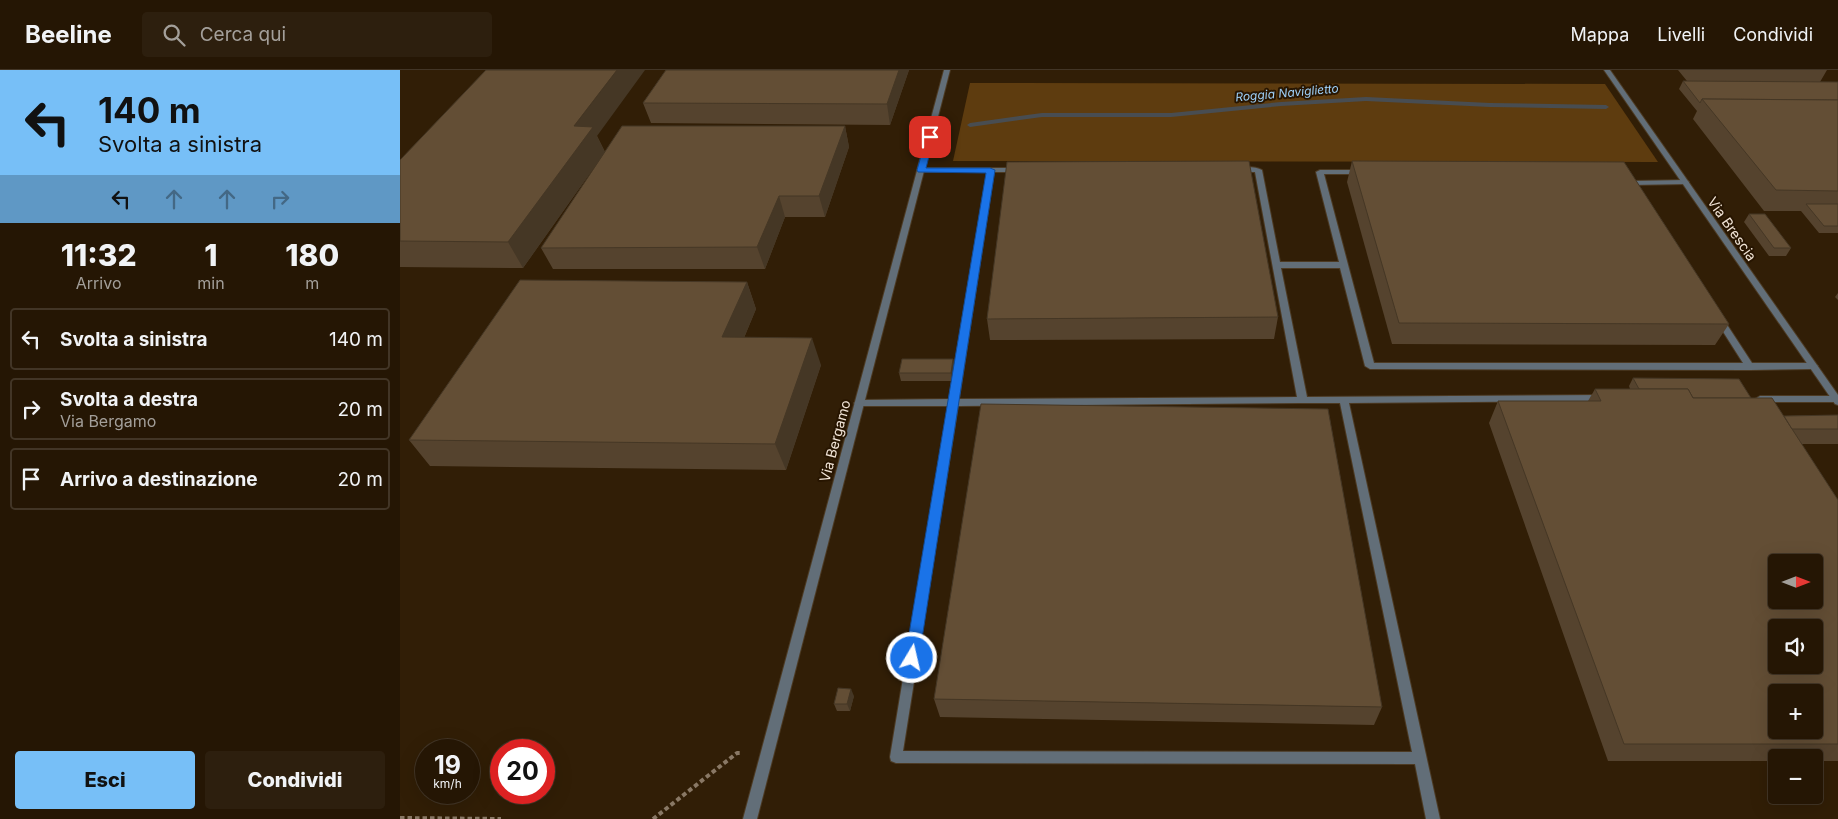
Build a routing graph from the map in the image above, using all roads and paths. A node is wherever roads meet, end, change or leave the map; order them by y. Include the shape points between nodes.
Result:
1 (947, 70) edge
2 (1607, 70) edge
3 (921, 170) junction
4 (990, 170) junction
5 (1030, 170) edge
6 (1228, 170) edge
7 (1369, 172) edge
8 (1685, 182) junction
9 (1636, 191) edge
10 (1276, 265) junction
11 (1344, 265) junction
12 (1712, 308) edge
13 (1813, 366) junction
14 (1750, 367) junction
15 (1616, 398) edge
16 (1751, 399) edge
17 (1837, 400) edge
18 (1303, 401) junction
19 (1344, 401) junction
20 (859, 403) junction
21 (954, 403) junction
22 (767, 753) junction
23 (1420, 758) junction
24 (400, 818) edge
25 (501, 819) edge
26 (653, 819) edge
27 (750, 819) edge
28 (1433, 819) edge

1 - 3 street, Via Bergamo
2 - 8 street, Via Brescia
3 - 4 street
3 - 20 street, Via Bergamo
4 - 5 street
4 - 21 street
6 - 10 street via 1258,170
7 - 11 street via 1320,172
8 - 9 street via 1629,180
8 - 13 street, Via Brescia
10 - 11 street
10 - 18 street
11 - 14 street via 1370,366
12 - 14 street
13 - 14 street
13 - 17 street, Via Brescia
15 - 19 street
16 - 17 street
18 - 19 street
18 - 21 street
19 - 23 street
20 - 21 street
20 - 22 street, Via Bergamo
21 - 23 street via 896,757
22 - 26 path via 737,753
22 - 27 street, Via Bergamo
23 - 28 street
24 - 25 path

